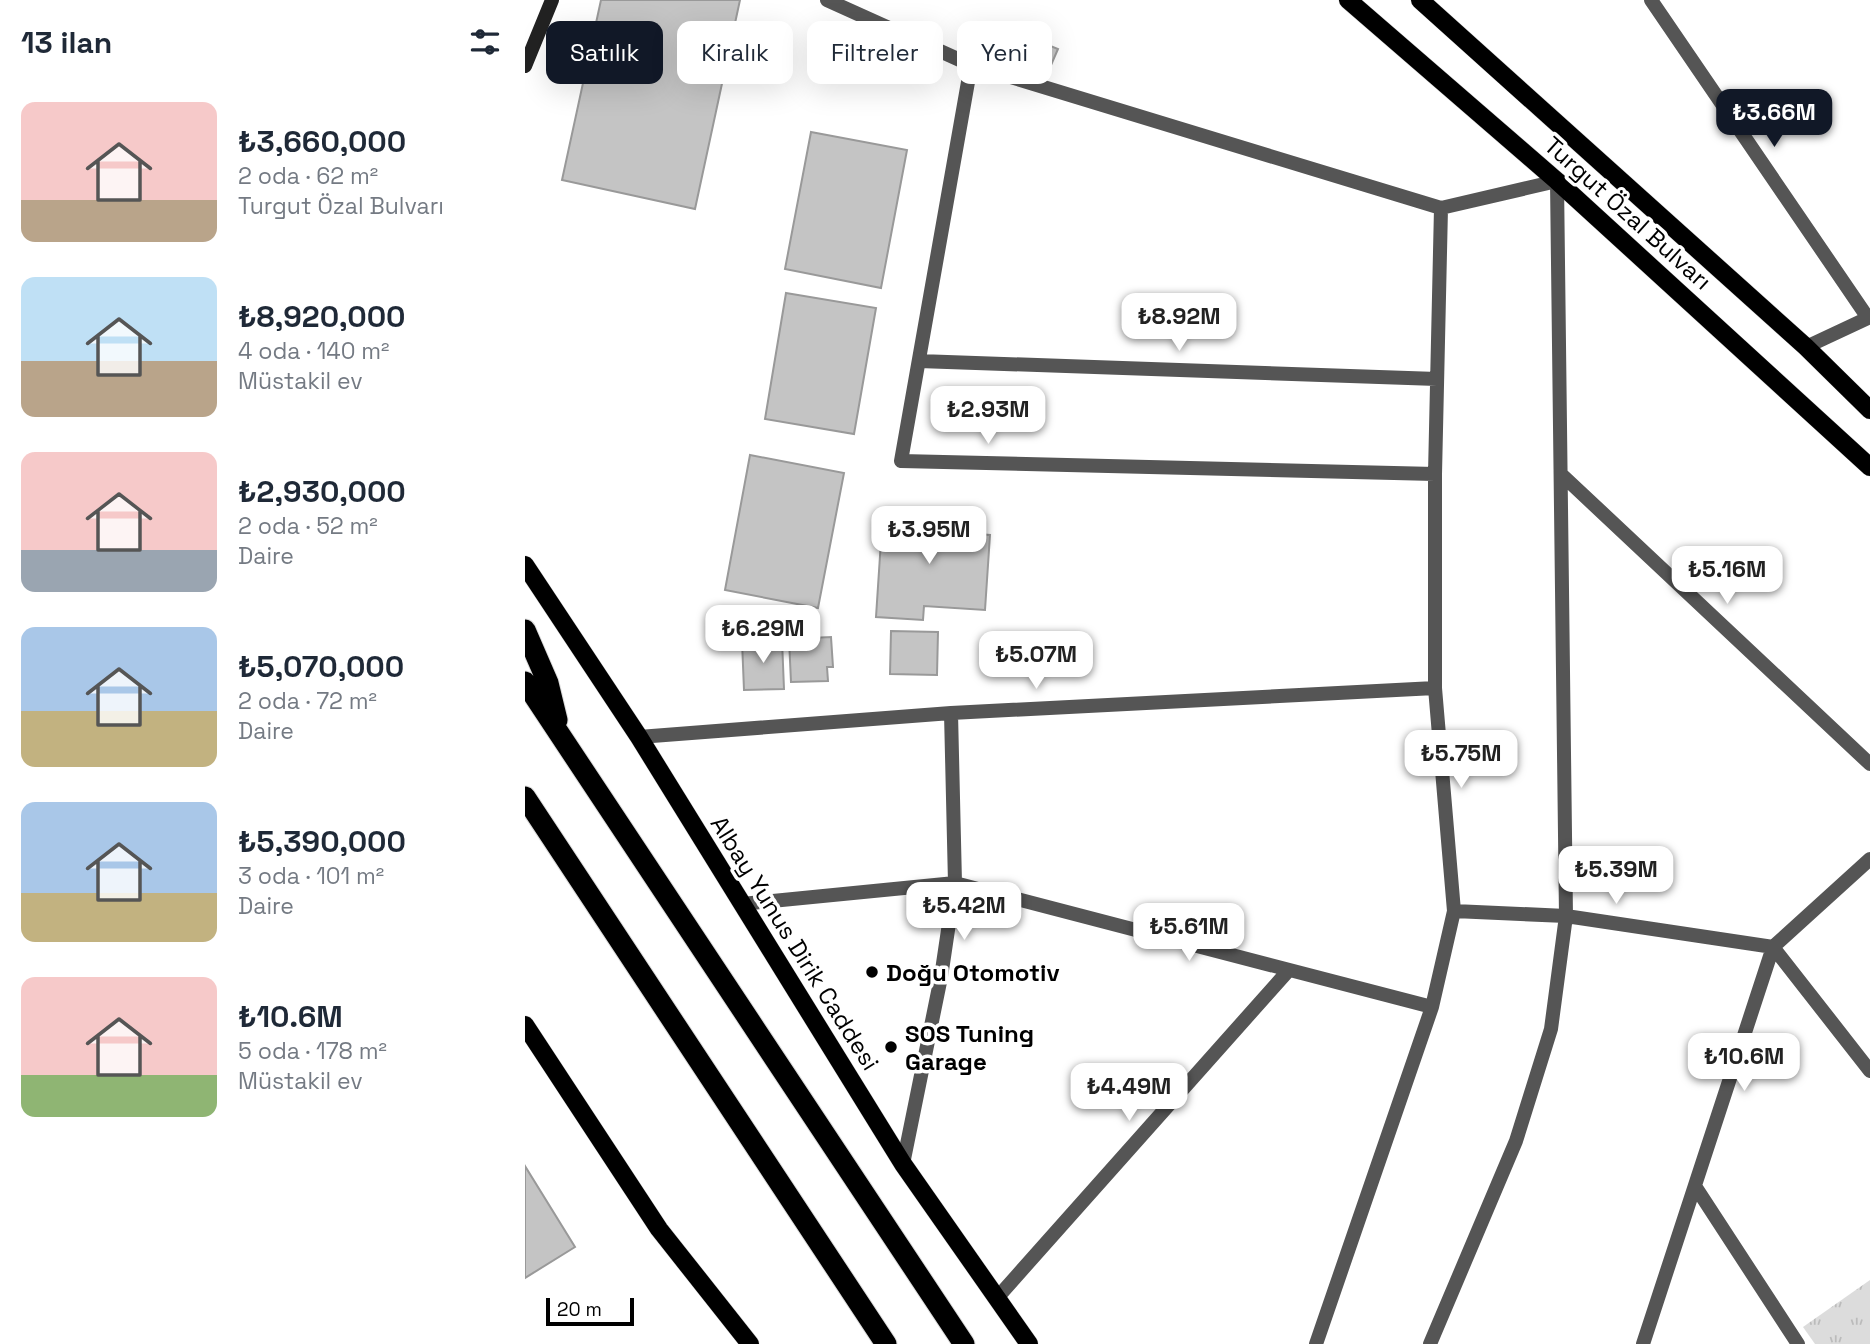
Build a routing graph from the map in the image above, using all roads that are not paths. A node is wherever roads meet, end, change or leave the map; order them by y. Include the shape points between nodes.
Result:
1 (552, 0) edge
2 (827, 0) edge
3 (1348, 0) edge
4 (1420, 0) edge
5 (1651, 0) edge
6 (957, 59) edge
7 (525, 66) edge
8 (968, 84) edge
9 (1033, 84) edge
10 (1557, 181) junction
11 (1441, 208) junction
12 (1869, 318) edge
13 (1806, 347) junction
14 (919, 361) junction
15 (1437, 379) junction
16 (1870, 410) edge
17 (1870, 467) edge
18 (1435, 474) junction
19 (1561, 474) junction
20 (525, 565) edge
21 (525, 630) edge
22 (525, 682) edge
23 (1435, 688) junction
24 (951, 713) junction
25 (561, 736) junction
26 (639, 737) junction
27 (1870, 764) edge
28 (525, 797) edge
29 (1870, 859) edge
30 (955, 883) junction
31 (742, 904) junction
32 (1454, 911) junction
33 (1566, 916) junction
34 (1773, 947) junction
35 (1288, 971) junction
36 (1432, 1007) junction
37 (525, 1025) edge
38 (1870, 1071) edge
39 (902, 1164) junction
40 (1695, 1186) junction
41 (997, 1298) junction
42 (750, 1344) edge
43 (885, 1344) edge
44 (964, 1344) edge
45 (1029, 1344) edge
46 (1316, 1344) edge
47 (1430, 1344) edge
48 (1643, 1344) edge
49 (1798, 1344) edge

1 - 7 main road
2 - 6 street
3 - 10 main road, Turgut Özal Bulvarı
4 - 13 main road, Turgut Özal Bulvarı
5 - 12 street
8 - 14 street
9 - 11 street
10 - 11 street
10 - 17 main road, Turgut Özal Bulvarı
10 - 19 street
11 - 15 street
12 - 13 street
13 - 16 main road, Turgut Özal Bulvarı
14 - 15 street
14 - 18 street via 901,461
15 - 18 street
18 - 23 street
19 - 27 street
19 - 33 street
20 - 26 main road, Albay Yunus Dirik Caddesi
21 - 25 highway via 548,684
22 - 25 highway
23 - 24 street
23 - 32 street
24 - 26 street
24 - 30 street
25 - 44 highway
26 - 31 main road, Albay Yunus Dirik Caddesi
28 - 43 highway
29 - 34 street
30 - 31 street
30 - 35 street
30 - 39 street via 941,977
31 - 39 main road, Albay Yunus Dirik Caddesi
32 - 33 street
32 - 36 street
33 - 34 street
33 - 47 street via 1551,1028 1516,1141
34 - 38 street
34 - 40 street
35 - 36 street
35 - 41 street
36 - 46 street
37 - 42 main road via 659,1228
39 - 41 main road, Albay Yunus Dirik Caddesi
40 - 48 street
40 - 49 street
41 - 45 main road, Albay Yunus Dirik Caddesi

